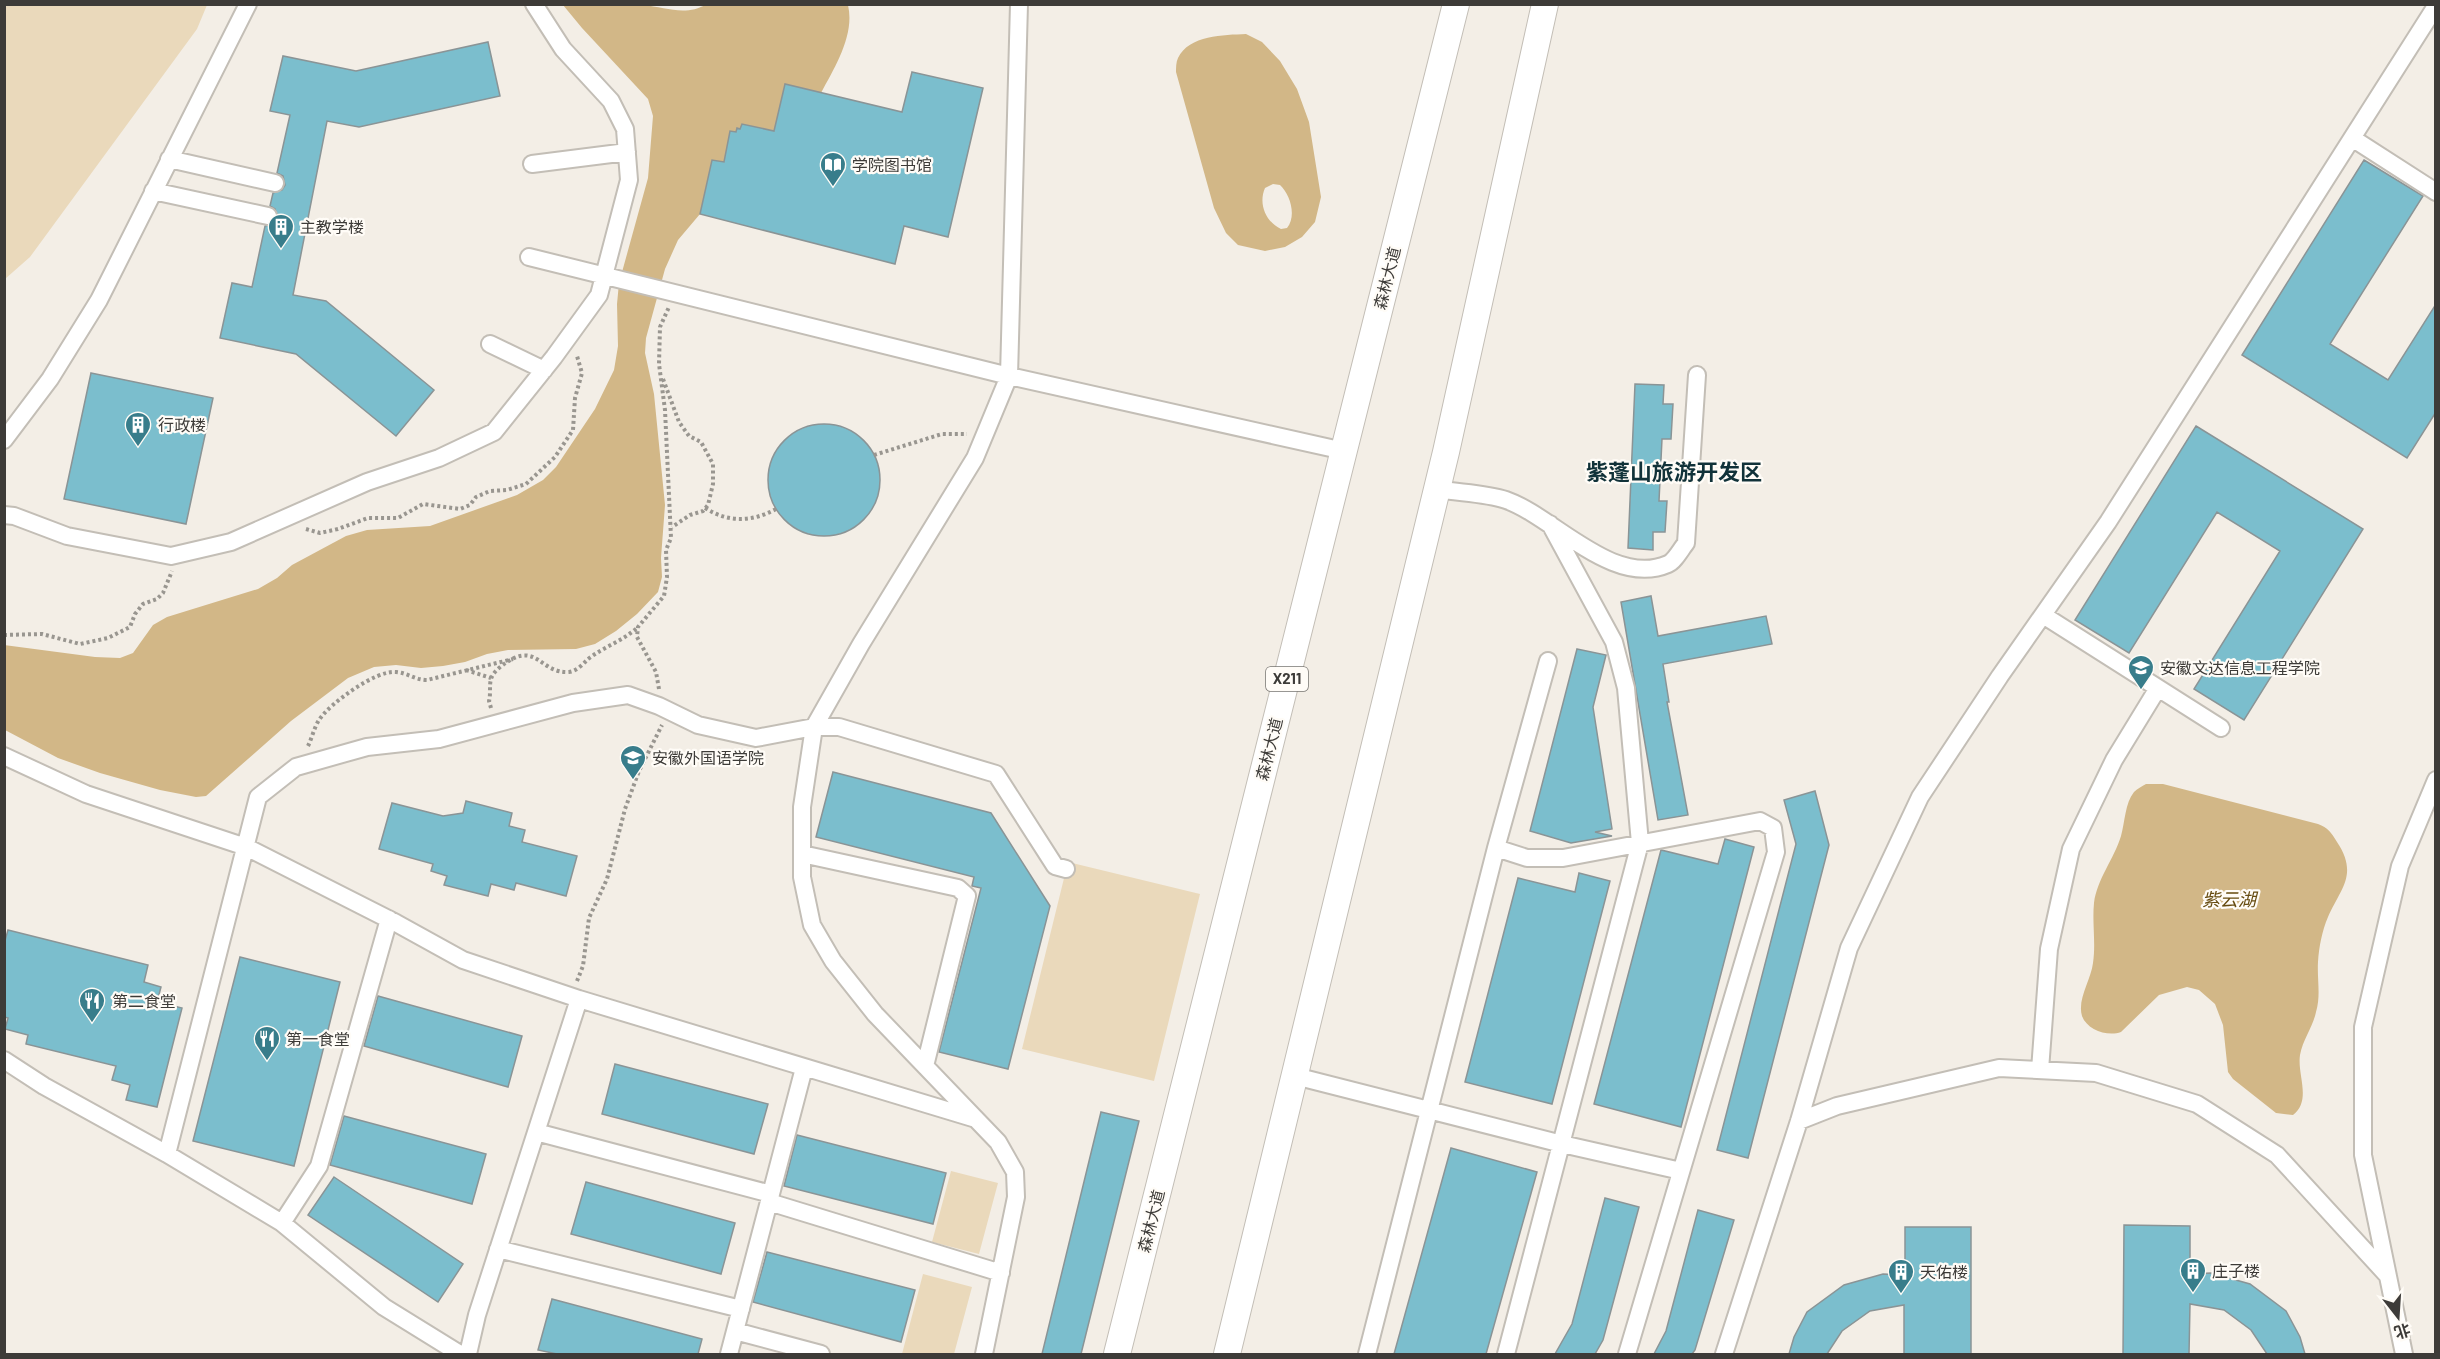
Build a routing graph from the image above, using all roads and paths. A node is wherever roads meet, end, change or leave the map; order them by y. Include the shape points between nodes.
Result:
1 (248, 4) edge
2 (534, 4) edge
3 (1019, 4) edge
4 (1456, 4) edge
5 (1545, 4) edge
6 (2436, 6) edge
7 (2352, 138) junction
8 (627, 152) junction
9 (169, 159) junction
10 (532, 164) dead end
11 (275, 183) dead end
12 (153, 191) junction
13 (2436, 192) edge
14 (268, 216) dead end
15 (529, 257) dead end
16 (608, 276) junction
17 (676, 293) junction
18 (566, 340) junction
19 (490, 344) dead end
20 (544, 370) junction
21 (660, 372) junction
22 (1697, 375) dead end
23 (1009, 376) junction
24 (985, 434) junction
25 (4, 440) edge
26 (1344, 451) junction
27 (874, 455) dead end
28 (1437, 489) junction
29 (705, 508) junction
30 (776, 509) dead end
31 (4, 515) edge
32 (287, 517) junction
33 (1550, 524) junction
34 (672, 527) junction
35 (178, 554) junction
36 (2043, 615) junction
37 (638, 627) junction
38 (4, 635) edge
39 (513, 658) junction
40 (1548, 661) dead end
41 (466, 669) junction
42 (491, 678) junction
43 (2158, 688) junction
44 (664, 709) junction
45 (497, 723) junction
46 (814, 727) junction
47 (2221, 728) dead end
48 (4, 756) edge
49 (296, 767) junction
50 (2436, 780) edge
51 (1640, 843) junction
52 (246, 847) junction
53 (1496, 848) junction
54 (802, 854) junction
55 (1066, 869) dead end
56 (389, 919) junction
57 (574, 998) junction
58 (4, 1060) edge
59 (925, 1066) junction
60 (804, 1068) junction
61 (2040, 1070) junction
62 (1295, 1076) junction
63 (1430, 1110) junction
64 (977, 1119) junction
65 (1799, 1121) junction
66 (536, 1132) junction
67 (1562, 1144) junction
68 (167, 1154) junction
69 (1681, 1172) junction
70 (770, 1198) junction
71 (282, 1223) junction
72 (498, 1249) junction
73 (1001, 1273) junction
74 (2388, 1276) junction
75 (741, 1309) junction
76 (735, 1332) junction
77 (460, 1354) edge
78 (468, 1354) edge
79 (729, 1354) edge
80 (821, 1354) edge
81 (984, 1354) edge
82 (1117, 1354) edge
83 (1227, 1354) edge
84 (1367, 1354) edge
85 (1506, 1354) edge
86 (1627, 1354) edge
87 (1724, 1354) edge
88 (2404, 1354) edge

1 - 9 street
2 - 8 street via 563,49 611,101 625,129
3 - 23 street
4 - 26 main road, 森林大道 / X211
5 - 28 main road
6 - 7 street
7 - 13 street
7 - 36 street via 2108,522
8 - 10 street
8 - 16 street via 628,180
9 - 11 street
9 - 12 street
12 - 14 street
12 - 25 street via 99,300 50,379
15 - 16 street
16 - 17 street
16 - 18 street
17 - 21 path via 660,327
17 - 23 street
18 - 20 street
18 - 32 path via 579,359 582,373 575,398 573,430 555,457 526,484 490,491 460,508 423,504 398,518 368,518 320,533 298,527
19 - 20 street
20 - 32 street via 494,432 439,458 367,482
21 - 29 path via 679,422 689,436 701,442 713,464 713,484
21 - 34 path
22 - 33 street via 1686,543 1670,563 1646,569 1604,560
23 - 24 street
23 - 26 street
24 - 27 path via 942,434
24 - 46 street via 975,458
26 - 82 main road, 森林大道 / X211
28 - 33 street via 1506,500
28 - 62 main road
29 - 30 path via 718,516 742,520
29 - 34 path
31 - 35 street via 68,536 171,556
32 - 35 street via 231,542
33 - 51 street via 1614,642 1626,688
34 - 37 path via 666,550 664,596
35 - 38 path via 163,593 144,604 130,627 108,638 80,644 42,634
36 - 43 street
36 - 65 street via 1920,797 1849,948
37 - 39 path via 570,672 557,670 532,655
37 - 44 path via 637,637 656,672
39 - 41 path
39 - 42 path
40 - 53 street
41 - 42 path
41 - 49 path via 427,680 387,673 361,684 318,721
42 - 45 path via 489,701
43 - 47 street
43 - 61 street via 2114,760 2071,849 2049,949
44 - 45 street via 628,695 573,703
44 - 46 street via 698,725 756,738
44 - 57 path via 628,800 607,879 589,918
45 - 49 street via 439,739 367,747
46 - 54 street via 802,807
46 - 55 street via 838,727 996,774 1055,866
48 - 52 street via 86,794
49 - 52 street via 258,797
50 - 74 street via 2400,866 2363,1027 2363,1155
51 - 53 street via 1563,858 1527,858
51 - 67 street
51 - 69 street via 1761,821 1773,828 1776,852
52 - 56 street
52 - 68 street
53 - 63 street
54 - 59 street via 802,877 812,925 833,961 875,1014
54 - 59 street via 958,888 967,896
56 - 57 street via 463,960
56 - 71 street via 319,1166
57 - 60 street
57 - 66 street
58 - 68 street
59 - 64 street
60 - 64 street
60 - 70 street
61 - 65 street via 1999,1068 1837,1106
61 - 74 street via 2096,1073 2197,1104 2277,1155
62 - 63 street
62 - 83 main road
63 - 67 street
63 - 84 street
64 - 73 street via 998,1142 1015,1172 1016,1197
65 - 87 street
66 - 70 street
66 - 72 street
67 - 69 street
67 - 85 street
68 - 71 street
69 - 86 street
70 - 73 street
70 - 75 street
71 - 77 street via 384,1307
72 - 75 street
72 - 78 street
73 - 81 street
74 - 88 street
75 - 76 street
76 - 79 street
76 - 80 street

